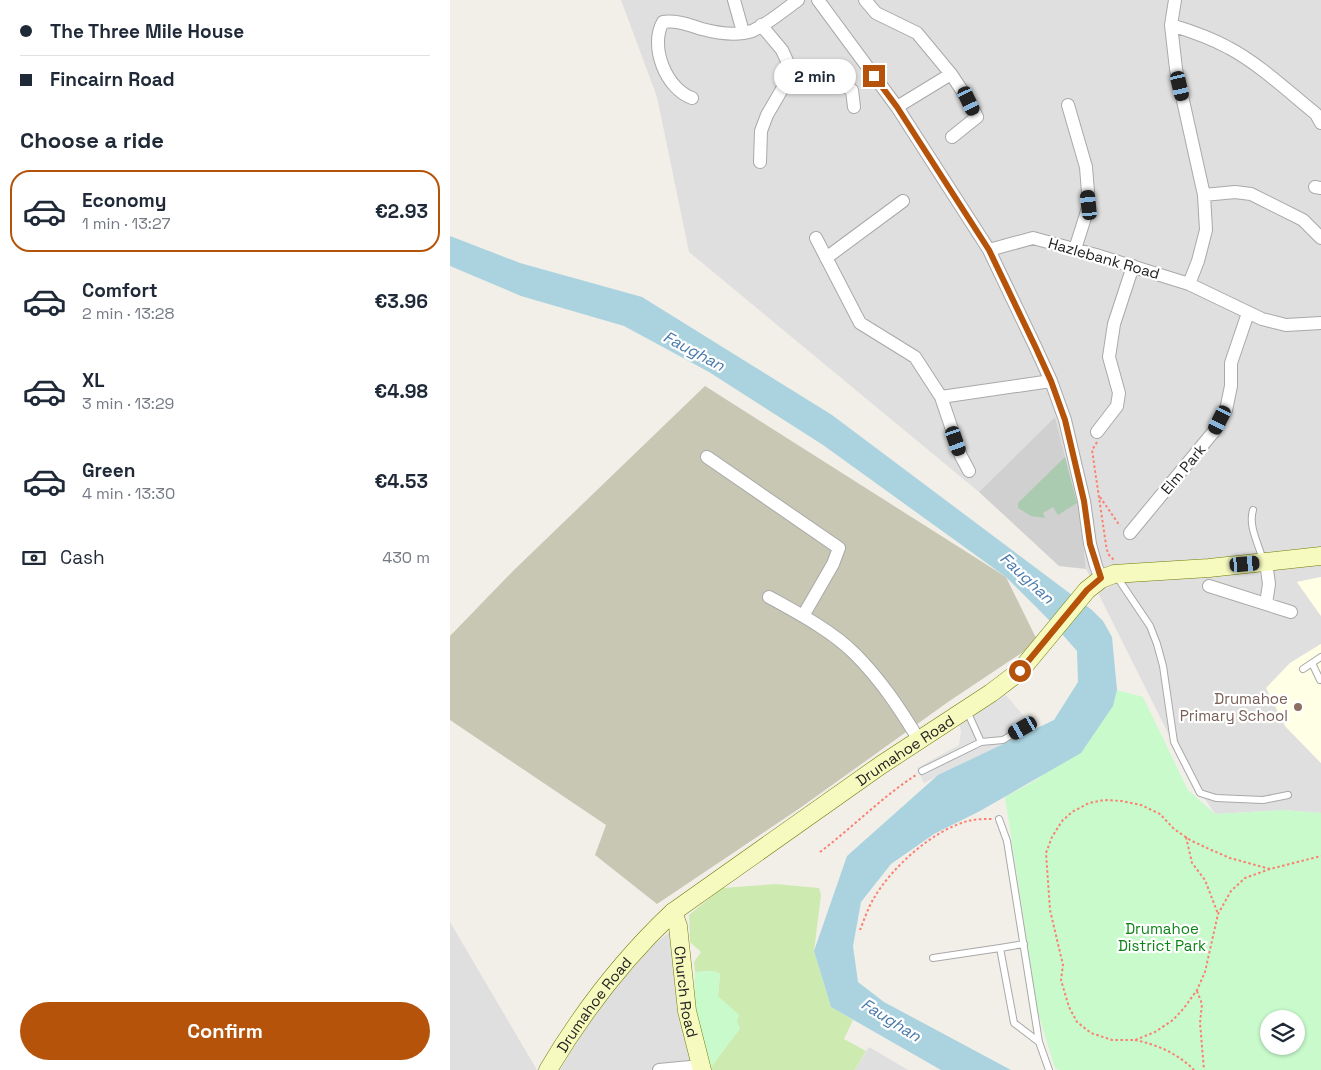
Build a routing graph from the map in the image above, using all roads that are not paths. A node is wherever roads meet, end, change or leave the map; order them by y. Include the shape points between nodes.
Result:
1 (734, 0) edge
2 (798, 0) edge
3 (818, 0) edge
4 (865, 0) edge
5 (1175, 0) edge
6 (761, 25) junction
7 (1171, 25) junction
8 (743, 32) junction
9 (792, 72) junction
10 (951, 74) junction
11 (692, 98) dead end
12 (1068, 105) dead end
13 (854, 107) dead end
14 (897, 107) junction
15 (1321, 123) edge
16 (952, 137) dead end
17 (760, 162) dead end
18 (1204, 195) junction
19 (903, 201) dead end
20 (816, 238) dead end
21 (1321, 238) edge
22 (1075, 249) junction
23 (989, 250) junction
24 (826, 258) junction
25 (1133, 266) junction
26 (1189, 284) junction
27 (1248, 313) junction
28 (1321, 323) edge
29 (1051, 381) junction
30 (941, 397) junction
31 (1097, 432) road end
32 (707, 457) dead end
33 (969, 471) dead end
34 (1253, 510) dead end
35 (1130, 533) road end
36 (1321, 556) edge
37 (1265, 562) junction
38 (1115, 575) junction
39 (1209, 586) dead end
40 (769, 597) dead end
41 (1266, 604) junction
42 (1291, 612) dead end
43 (803, 616) junction
44 (1321, 657) edge
45 (1312, 663) junction
46 (1303, 669) dead end
47 (1320, 680) edge
48 (966, 709) junction
49 (1023, 728) dead end
50 (919, 740) junction
51 (981, 742) junction
52 (922, 771) road end
53 (1288, 795) dead end
54 (999, 819) road end
55 (673, 912) junction
56 (1024, 944) junction
57 (1000, 948) junction
58 (933, 958) dead end
59 (1039, 1042) junction
60 (701, 1068) edge
61 (548, 1070) edge
62 (658, 1070) edge
63 (1049, 1070) edge

1 - 8 street
2 - 6 street
3 - 14 street
4 - 10 street via 876,14 917,33
5 - 7 street
6 - 8 street
6 - 9 street via 782,50
7 - 15 street via 1230,48 1316,114
7 - 18 street via 1176,69
8 - 11 street via 715,32 678,22 663,22 659,51 663,64 675,86 683,95
9 - 13 street via 844,85 852,90
9 - 17 street via 761,131
10 - 14 street
10 - 16 street via 976,117
12 - 22 street via 1086,167 1089,205
14 - 23 street
18 - 21 street via 1251,194 1303,220
18 - 26 street via 1206,230
19 - 24 street
20 - 24 street
22 - 23 street, Hazlebank Road via 1033,238
22 - 25 street, Hazlebank Road
23 - 29 street
24 - 30 street via 860,323 915,358
25 - 26 street, Hazlebank Road
25 - 31 street via 1114,324 1110,357 1119,392 1116,406
26 - 27 street, Hazlebank Road
27 - 28 street, Hazlebank Road via 1286,325
27 - 35 street, Elm Park via 1231,363 1232,386 1226,410 1215,430
29 - 30 street
29 - 38 street via 1065,420 1084,501 1090,544
30 - 33 street
32 - 43 street via 839,548
34 - 37 lane via 1253,531
36 - 37 street
37 - 38 street
37 - 41 street via 1269,584
38 - 48 street, Drumahoe Road via 1087,590 1020,671
38 - 53 lane via 1150,626 1163,666 1174,742 1200,793 1216,798 1263,800
39 - 41 street
40 - 43 street
41 - 42 street
43 - 50 street via 854,653 893,698
44 - 45 lane
45 - 46 lane
45 - 47 lane
48 - 50 street, Drumahoe Road
48 - 51 lane
49 - 51 lane via 1003,740
50 - 55 street, Drumahoe Road
51 - 52 lane
54 - 56 lane via 1007,841
55 - 60 street, Church Road via 678,926 687,1011
55 - 61 street, Drumahoe Road via 592,1001
56 - 57 lane
56 - 59 lane
57 - 58 lane
57 - 59 lane via 1014,1023
59 - 63 lane
60 - 62 street

